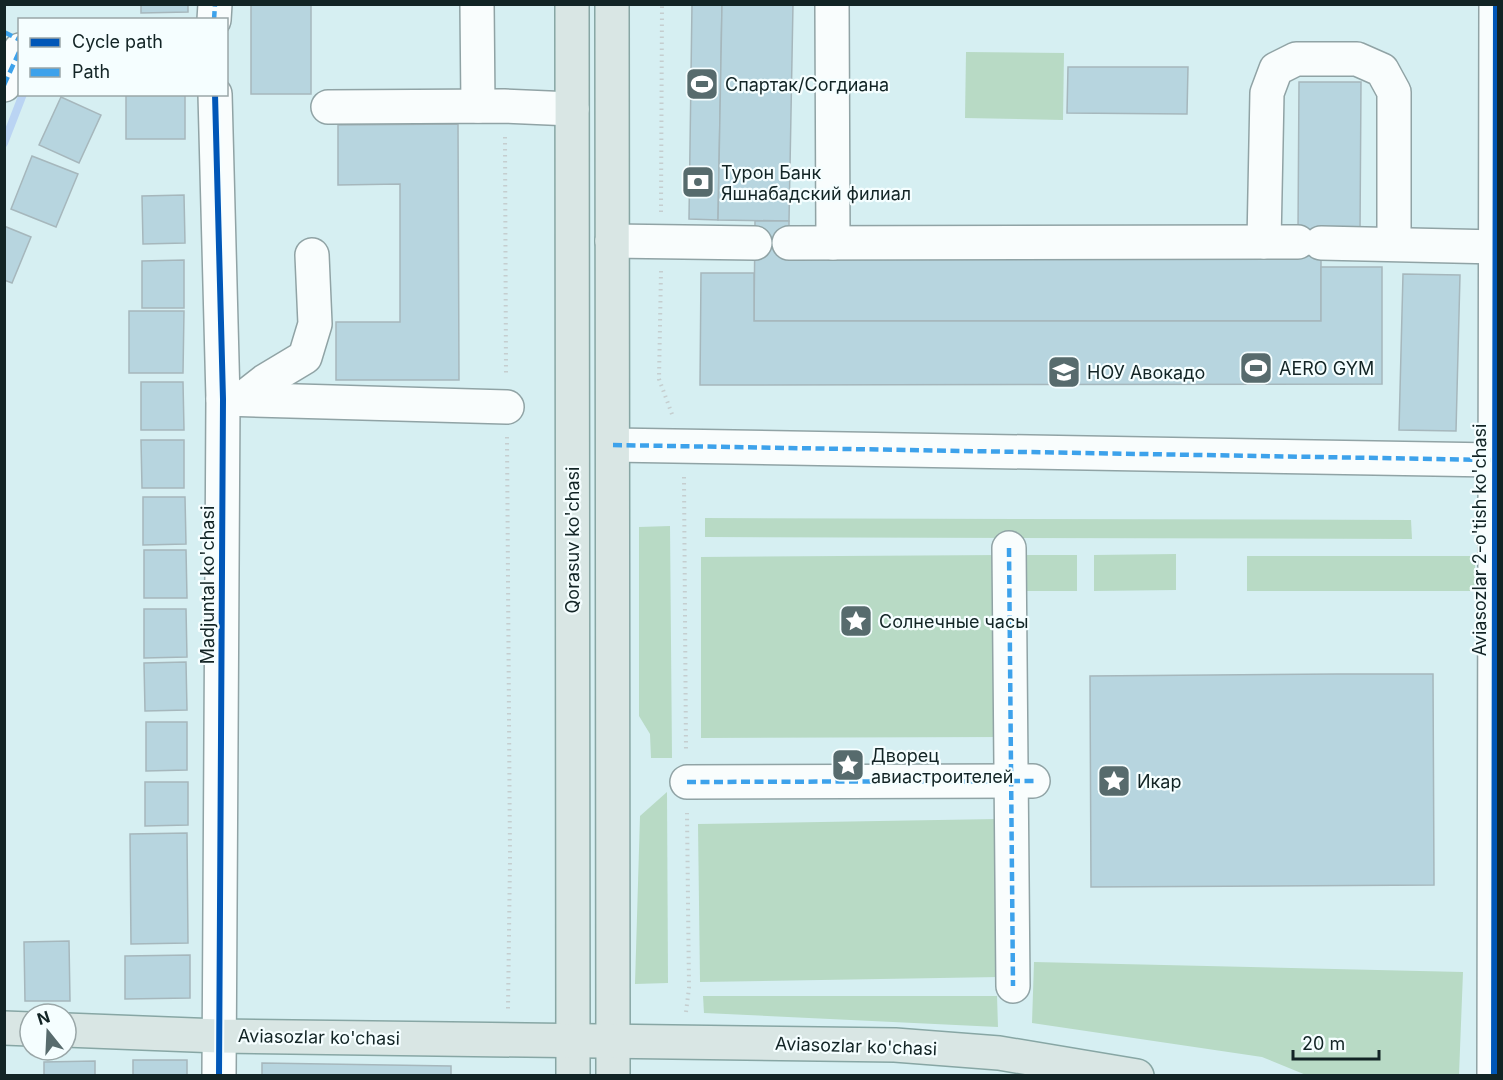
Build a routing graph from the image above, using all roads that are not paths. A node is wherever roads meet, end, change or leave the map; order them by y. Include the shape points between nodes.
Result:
1 (477, 4) edge
2 (572, 4) edge
3 (612, 4) edge
4 (832, 4) edge
5 (1496, 4) edge
6 (4, 32) edge
7 (18, 39) edge
8 (18, 54) edge
9 (4, 85) edge
10 (215, 96) edge
11 (491, 106) junction
12 (328, 107) dead end
13 (572, 109) junction
14 (612, 241) junction
15 (1264, 242) junction
16 (755, 243) dead end
17 (789, 243) dead end
18 (833, 243) junction
19 (1394, 244) junction
20 (1497, 247) edge
21 (312, 255) dead end
22 (233, 399) junction
23 (507, 407) road end
24 (613, 445) junction
25 (1494, 459) junction
26 (1009, 548) dead end
27 (1496, 709) edge
28 (687, 782) road end
29 (1023, 782) junction
30 (1496, 962) edge
31 (1013, 986) dead end
32 (78, 1030) edge
33 (219, 1036) junction
34 (573, 1039) junction
35 (613, 1040) junction
36 (219, 1076) edge
37 (573, 1076) edge
38 (612, 1076) edge
39 (1137, 1076) edge
40 (1494, 1076) edge

1 - 11 street
2 - 13 main road, Qorasuv ko'chasi
3 - 14 main road
4 - 18 street
5 - 20 street, Aviasozlar 2-o'tish ko'chasi
6 - 7 street
8 - 9 street
10 - 22 street, Madjuntal ko'chasi
11 - 12 street
11 - 13 street
13 - 34 main road, Qorasuv ko'chasi
14 - 16 street
14 - 24 main road
15 - 18 street
15 - 19 street
15 - 19 street via 1267,93 1276,69 1296,59 1357,59 1382,70 1394,92
17 - 18 street
19 - 20 street
20 - 25 street, Aviasozlar 2-o'tish ko'chasi
21 - 22 street via 315,324 305,357
22 - 23 street
22 - 33 street, Madjuntal ko'chasi
24 - 25 street
24 - 35 main road
25 - 27 street, Aviasozlar 2-o'tish ko'chasi
26 - 29 street
27 - 30 street, Aviasozlar 2-o'tish ko'chasi
28 - 29 street
29 - 31 street
30 - 40 street, Aviasozlar 2-o'tish ko'chasi
32 - 33 main road, Aviasozlar ko'chasi
33 - 34 main road, Aviasozlar ko'chasi
33 - 36 street, Madjuntal ko'chasi
34 - 35 main road, Aviasozlar ko'chasi
34 - 37 main road, Qorasuv ko'chasi
34 - 38 main road
35 - 38 main road
35 - 39 main road, Aviasozlar ko'chasi via 947,1048

